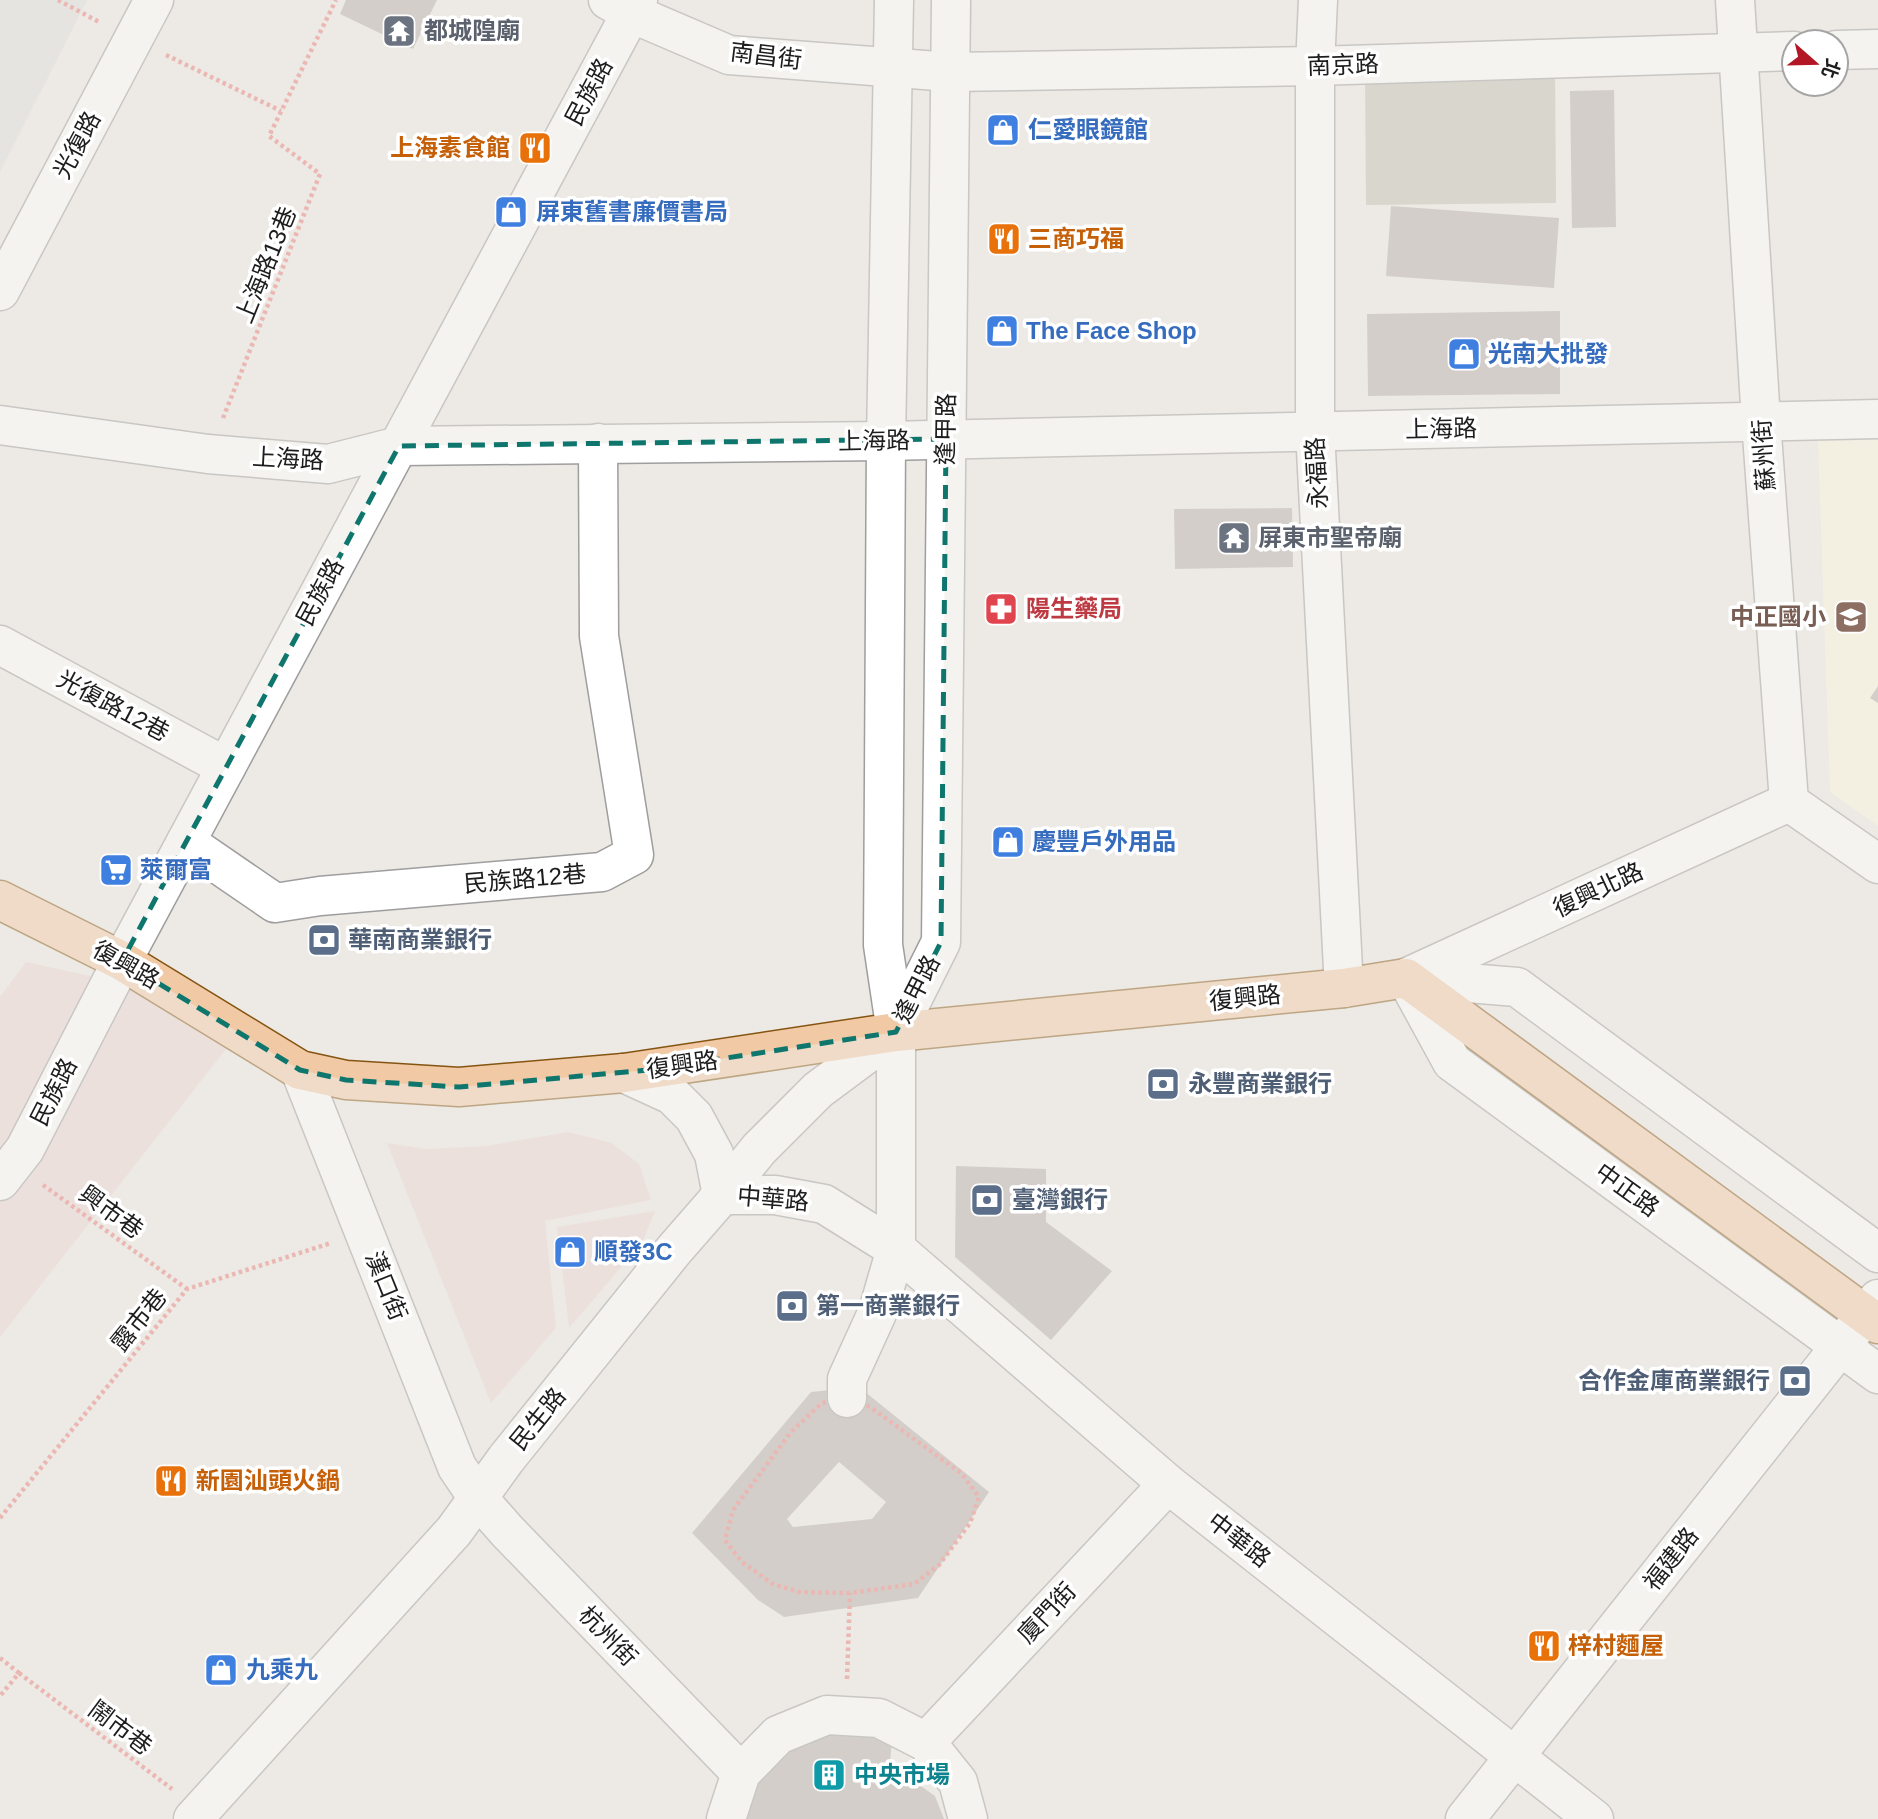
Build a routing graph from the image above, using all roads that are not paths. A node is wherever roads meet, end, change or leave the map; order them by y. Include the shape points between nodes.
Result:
1 (154, 0) edge
2 (894, 0) edge
3 (951, 0) edge
4 (1318, 0) edge
5 (1734, 0) edge
6 (626, 4) edge
7 (1878, 48) edge
8 (1850, 49) edge
9 (1780, 51) edge
10 (1737, 53) junction
11 (1315, 66) junction
12 (893, 68) junction
13 (950, 72) junction
14 (0, 291) edge
15 (1878, 419) edge
16 (1761, 421) junction
17 (0, 425) edge
18 (1315, 431) junction
19 (946, 439) junction
20 (886, 441) junction
21 (598, 443) junction
22 (399, 446) junction
23 (0, 645) edge
24 (226, 767) junction
25 (1789, 802) junction
26 (186, 842) junction
27 (1878, 864) edge
28 (0, 900) edge
29 (122, 961) junction
30 (1406, 978) junction
31 (1344, 988) junction
32 (896, 1032) junction
33 (300, 1070) junction
34 (624, 1073) junction
35 (7, 1172) edge
36 (722, 1195) junction
37 (896, 1249) junction
38 (1878, 1253) edge
39 (1874, 1313) edge
40 (1840, 1346) junction
41 (1878, 1374) edge
42 (847, 1398) road end
43 (1168, 1484) junction
44 (478, 1498) junction
45 (926, 1742) junction
46 (1515, 1756) junction
47 (741, 1773) junction
48 (196, 1816) edge
49 (726, 1819) edge
50 (968, 1819) edge
51 (1465, 1819) edge
52 (1594, 1819) edge

1 - 14 street, 光復路
2 - 12 street, 逢甲路
3 - 13 street, 逢甲路
4 - 11 street, 永福路
5 - 10 street, 蘇州街
6 - 12 street, 南昌街 via 729,55
6 - 22 street, 民族路
7 - 8 street
9 - 10 street, 南京路
10 - 11 street, 南京路
10 - 16 street, 蘇州街
11 - 13 street, 南京路
11 - 18 street, 永福路
12 - 13 street, 南京路
12 - 20 street, 逢甲路
13 - 19 street, 逢甲路
15 - 16 street, 上海路
16 - 18 street, 上海路
16 - 25 street, 蘇州街
17 - 22 street, 上海路 via 208,454 328,464
18 - 19 street, 上海路
18 - 31 street, 永福路
19 - 20 street, 上海路
19 - 32 street, 逢甲路 via 941,942
20 - 21 street, 上海路
20 - 32 street, 逢甲路 via 883,945
21 - 22 street, 上海路
21 - 26 street, 民族路12巷 via 599,636 634,855 602,872 275,903
22 - 24 street, 民族路
23 - 24 street, 光復路12巷
24 - 26 street, 民族路
25 - 27 street
25 - 30 street, 復興北路
26 - 29 street, 民族路
28 - 29 main road, 復興路
29 - 33 main road, 復興路
29 - 35 street, 民族路 via 25,1149
30 - 31 main road, 復興路
30 - 38 street via 1517,987
30 - 39 main road, 中正路
30 - 40 street, 中正路 via 1452,1062
31 - 32 main road, 復興路
32 - 34 main road, 復興路
32 - 36 street, 民生路 via 808,1099
32 - 37 street
33 - 34 main road, 復興路 via 346,1080 459,1087
33 - 44 street, 漢口街 via 457,1467
34 - 36 street, 中華路 via 672,1095 694,1117 714,1154
36 - 37 street, 中華路 via 775,1195 824,1204
36 - 44 street, 民生路
37 - 42 street via 878,1311 846,1379
37 - 43 street, 中華路
39 - 40 street, 福建路
40 - 41 street, 中正路
40 - 46 street, 福建路
43 - 45 street, 廈門街
43 - 46 street, 中華路
44 - 47 street, 杭州街
44 - 48 street, 民生路 via 454,1531
45 - 47 street via 879,1718 827,1715 778,1735
45 - 50 street via 958,1782
46 - 51 street, 福建路
46 - 52 street, 中華路
47 - 49 street

